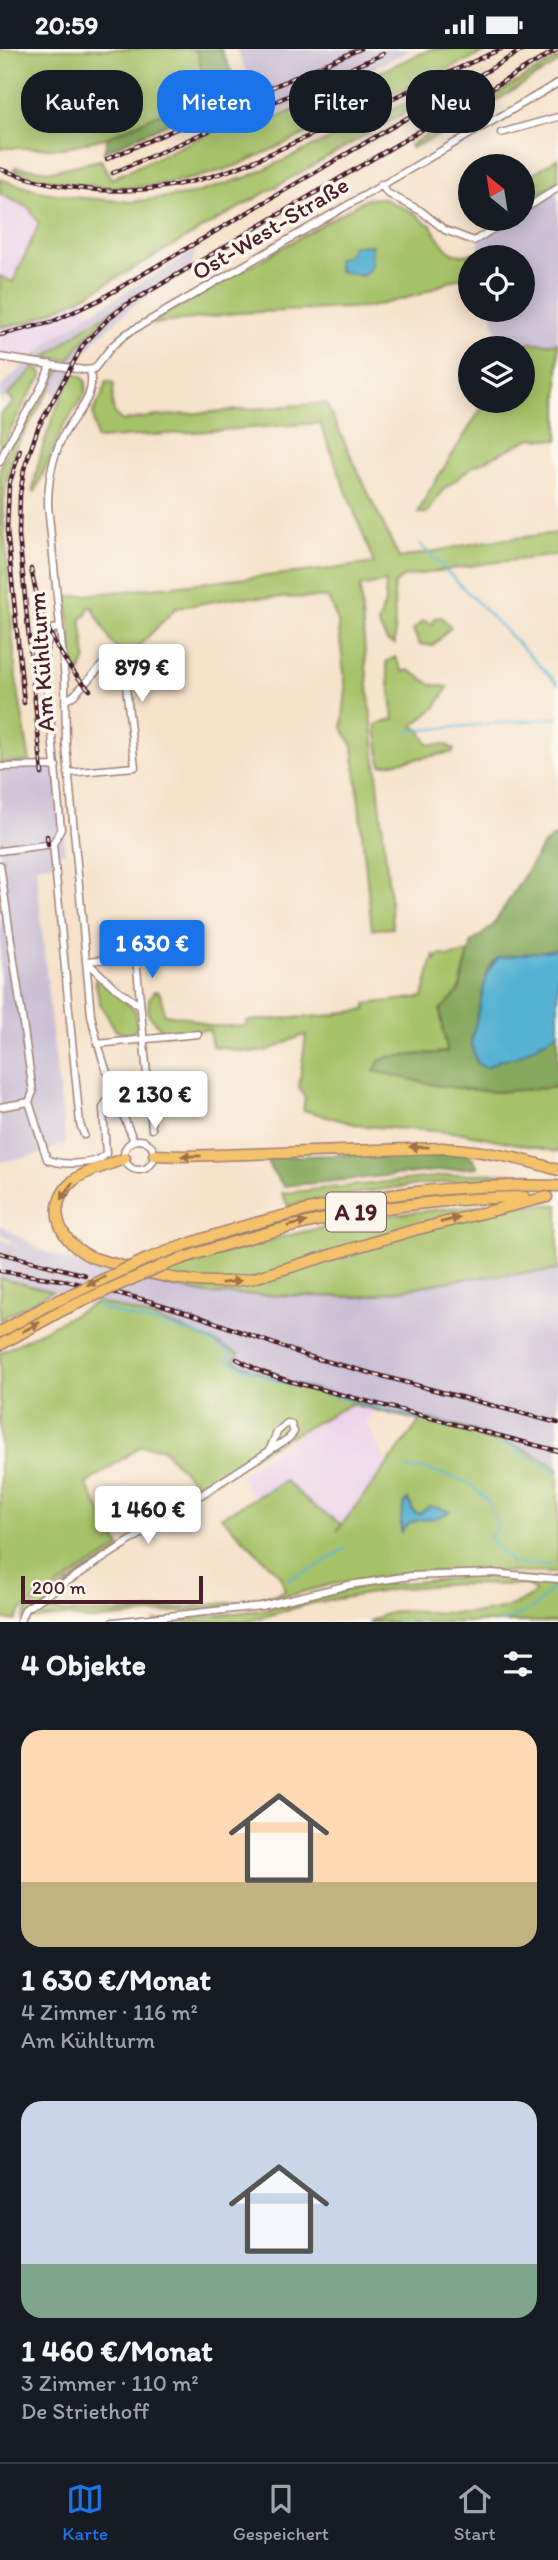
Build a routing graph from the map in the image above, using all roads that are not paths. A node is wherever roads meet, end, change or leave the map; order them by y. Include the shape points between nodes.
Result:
1 (558, 83) edge
2 (558, 117) edge
3 (501, 133) dead end
4 (382, 184) junction
5 (558, 188) edge
6 (536, 202) edge
7 (490, 231) edge
8 (0, 358) edge
9 (50, 364) junction
10 (90, 370) junction
11 (0, 461) edge
12 (59, 628) junction
13 (65, 701) junction
14 (55, 765) junction
15 (0, 767) edge
16 (68, 773) junction
17 (53, 844) junction
18 (0, 851) edge
19 (0, 865) edge
20 (167, 954) dead end
21 (136, 957) junction
22 (86, 961) junction
23 (140, 1006) junction
24 (198, 1034) dead end
25 (142, 1040) junction
26 (97, 1044) junction
27 (116, 1099) junction
28 (29, 1102) junction
29 (0, 1107) edge
30 (152, 1129) dead end
31 (84, 1135) dead end
32 (134, 1141) junction
33 (154, 1154) junction
34 (125, 1159) junction
35 (558, 1170) edge
36 (558, 1186) edge
37 (553, 1197) edge
38 (0, 1332) edge
39 (0, 1345) edge
40 (270, 1449) dead end
41 (558, 1579) edge
42 (20, 1622) edge
43 (113, 1622) edge

1 - 4 street, Ost-West-Straße
2 - 3 street
4 - 7 street via 387,193 445,229 474,241
4 - 10 street, Ost-West-Straße via 126,334
5 - 6 street
8 - 9 street
9 - 10 street
9 - 11 street
10 - 12 street, Am Kühlturm via 90,395 62,439 48,489
12 - 13 street, Am Kühlturm
12 - 14 street via 52,629 44,652
13 - 16 street, Am Kühlturm
13 - 16 street via 105,662 123,659 135,767
14 - 15 street
14 - 17 street via 61,829
16 - 22 street, Am Kühlturm
17 - 18 street
17 - 31 street
19 - 28 street via 33,1092
20 - 21 street
21 - 22 street
21 - 23 street
22 - 23 street
22 - 26 street, Am Kühlturm
23 - 25 street
24 - 25 street
25 - 26 street
25 - 30 street
26 - 27 street, Am Kühlturm
27 - 28 street via 103,1108 106,1154 96,1162 47,1159
27 - 32 street, Am Kühlturm
28 - 29 street
32 - 33 street via 148,1142
32 - 34 street via 125,1150
33 - 34 street via 143,1169 133,1168
35 -> 33 highway via 512,1157 442,1147
34 -> 37 highway via 82,1175 64,1190 58,1213 64,1235 81,1253 94,1258 201,1283 254,1278 414,1230
36 -> 38 highway, A 19, bridge via 442,1189 335,1203 218,1233 146,1259
39 -> 37 highway, A 19, bridge via 63,1310 161,1266 258,1234 358,1211 442,1201
40 - 42 street via 25,1609
41 - 43 street via 493,1573 411,1576 248,1608

